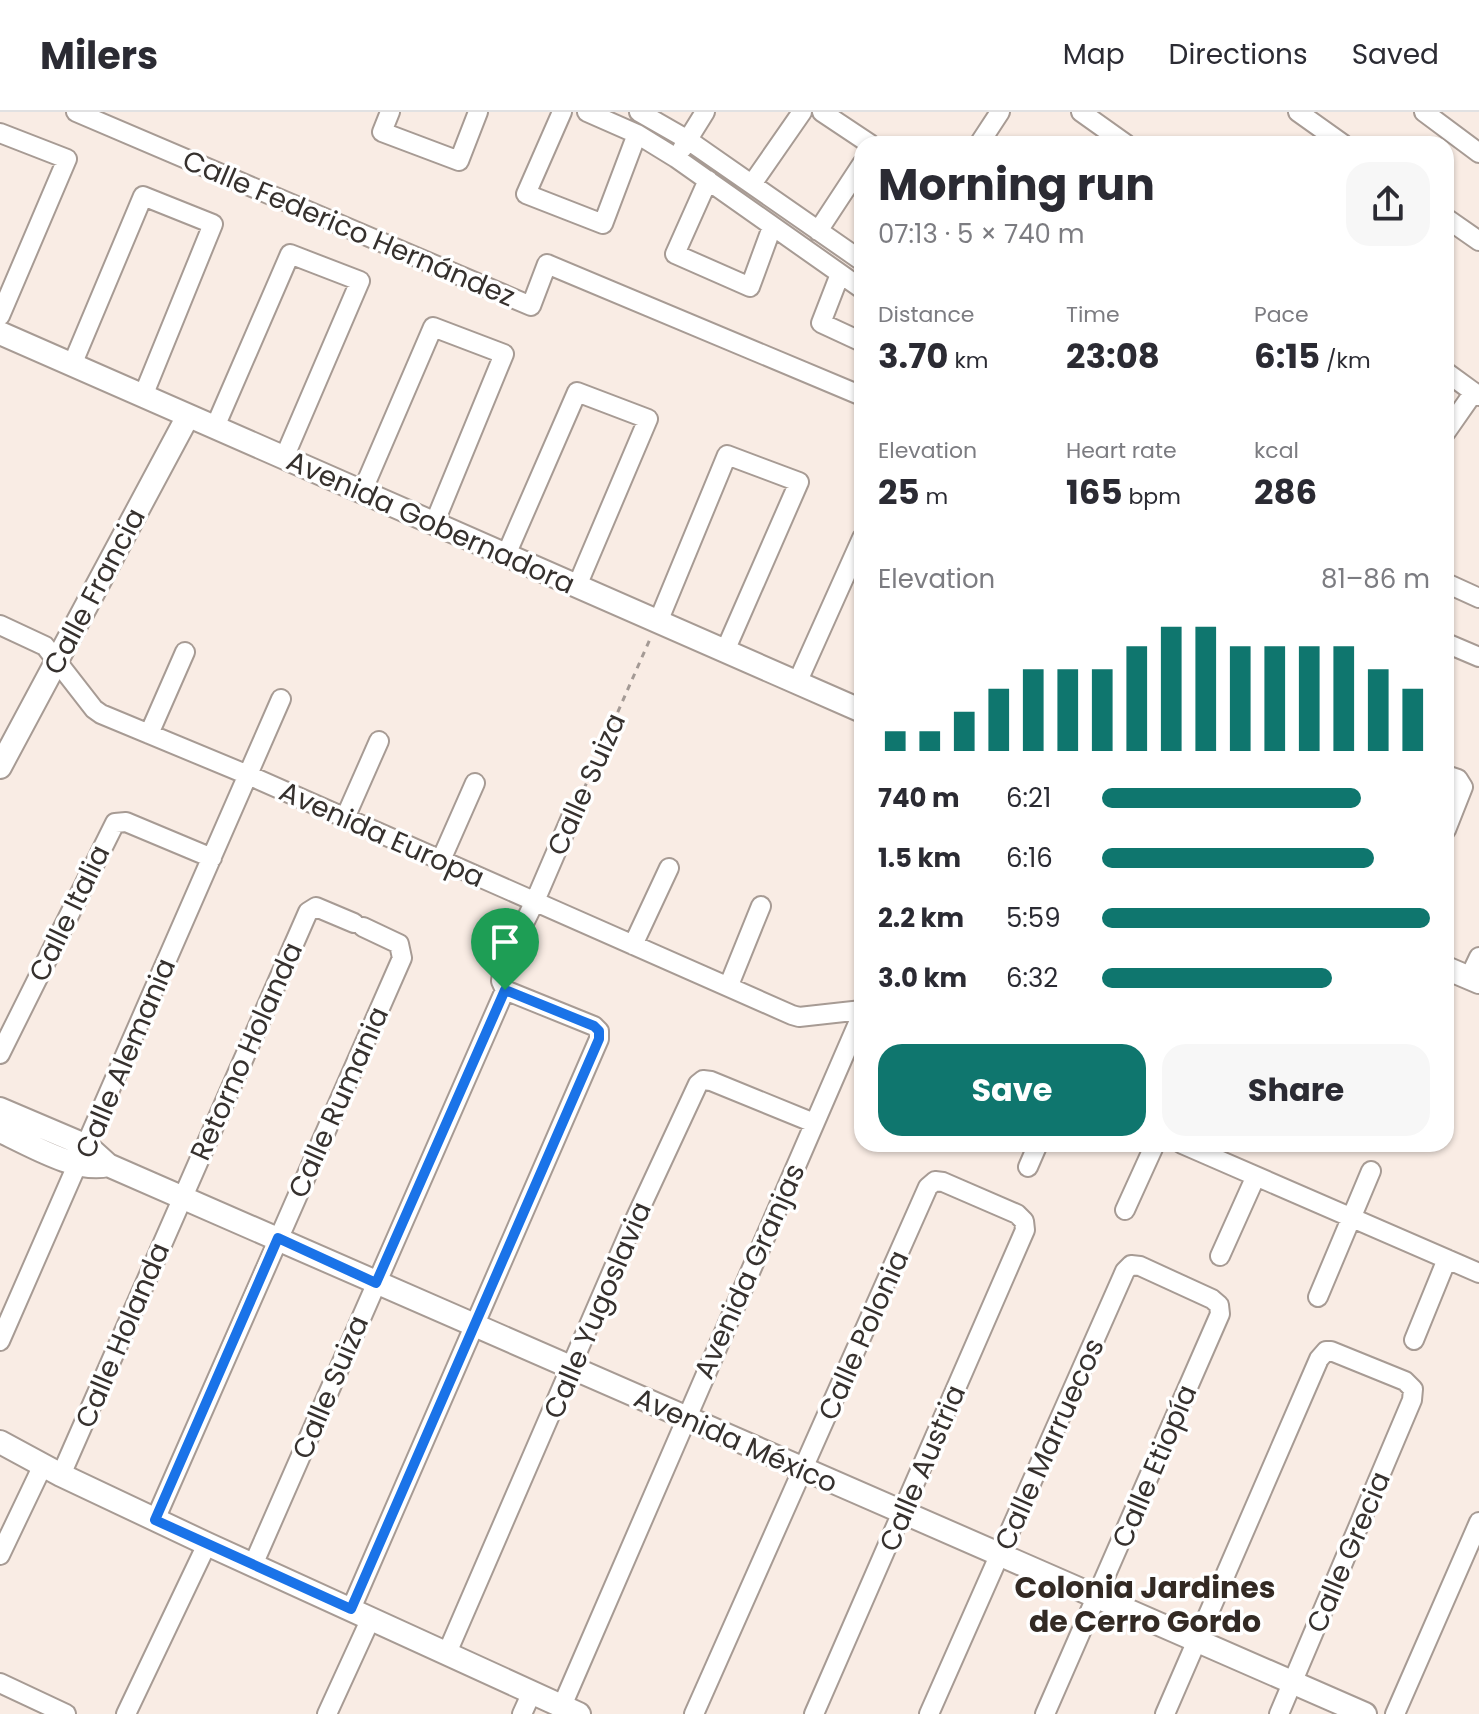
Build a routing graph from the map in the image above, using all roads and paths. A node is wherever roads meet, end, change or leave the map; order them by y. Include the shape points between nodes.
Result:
1 (76, 112) edge
2 (390, 112) edge
3 (478, 112) edge
4 (562, 112) edge
5 (587, 112) edge
6 (639, 112) edge
7 (705, 112) edge
8 (802, 112) edge
9 (822, 112) edge
10 (1000, 112) edge
11 (1081, 112) edge
12 (1298, 112) edge
13 (1424, 112) edge
14 (0, 133) edge
15 (637, 134) junction
16 (858, 136) edge
17 (984, 136) edge
18 (1109, 136) edge
19 (1332, 136) edge
20 (688, 140) junction
21 (1479, 153) edge
22 (676, 158) junction
23 (854, 176) edge
24 (708, 180) junction
25 (752, 184) junction
26 (1454, 224) edge
27 (772, 227) junction
28 (818, 231) junction
29 (1479, 241) edge
30 (854, 256) edge
31 (840, 274) junction
32 (854, 284) edge
33 (0, 316) edge
34 (0, 333) edge
35 (854, 338) edge
36 (72, 365) junction
37 (1454, 378) edge
38 (854, 393) edge
39 (1476, 394) edge
40 (143, 396) junction
41 (188, 416) junction
42 (1454, 422) edge
43 (215, 427) junction
44 (284, 458) junction
45 (362, 492) junction
46 (434, 524) junction
47 (506, 555) junction
48 (854, 556) edge
49 (577, 586) junction
50 (1454, 587) edge
51 (1479, 598) edge
52 (658, 622) junction
53 (0, 625) edge
54 (1454, 649) edge
55 (725, 651) junction
56 (185, 652) dead end
57 (1479, 657) edge
58 (57, 660) junction
59 (797, 683) junction
60 (281, 699) dead end
61 (854, 708) edge
62 (149, 734) junction
63 (379, 741) dead end
64 (0, 767) edge
65 (248, 775) junction
66 (1454, 778) edge
67 (475, 783) dead end
68 (1454, 810) edge
69 (572, 815) joint
70 (345, 818) junction
71 (212, 858) junction
72 (441, 860) junction
73 (669, 868) dead end
74 (535, 901) junction
75 (761, 906) dead end
76 (633, 945) junction
77 (402, 949) joint
78 (1479, 957) edge
79 (1454, 971) edge
80 (1474, 980) edge
81 (729, 985) junction
82 (505, 990) junction
83 (854, 1013) edge
84 (854, 1030) edge
85 (0, 1054) edge
86 (0, 1109) edge
87 (814, 1123) junction
88 (0, 1131) edge
89 (1035, 1152) edge
90 (1151, 1152) edge
91 (1199, 1152) edge
92 (82, 1156) junction
93 (1028, 1167) dead end
94 (1371, 1171) dead end
95 (1255, 1178) junction
96 (182, 1196) junction
97 (1125, 1210) dead end
98 (1351, 1217) junction
99 (1024, 1221) joint
100 (278, 1238) junction
101 (1220, 1256) dead end
102 (1447, 1259) junction
103 (1479, 1273) edge
104 (376, 1283) junction
105 (1318, 1297) dead end
106 (1219, 1305) joint
107 (475, 1325) junction
108 (1414, 1340) dead end
109 (0, 1341) edge
110 (572, 1368) junction
111 (685, 1417) junction
112 (0, 1442) edge
113 (803, 1469) junction
114 (52, 1470) junction
115 (903, 1512) junction
116 (155, 1520) junction
117 (1479, 1522) edge
118 (207, 1544) junction
119 (0, 1555) edge
120 (1001, 1555) junction
121 (253, 1565) junction
122 (1098, 1597) junction
123 (361, 1614) junction
124 (1197, 1641) junction
125 (447, 1653) junction
126 (0, 1683) edge
127 (1293, 1683) junction
128 (532, 1692) junction
129 (571, 1710) edge
130 (66, 1714) edge
131 (126, 1714) edge
132 (327, 1714) edge
133 (522, 1714) edge
134 (694, 1714) edge
135 (814, 1714) edge
136 (929, 1714) edge
137 (1045, 1714) edge
138 (1165, 1714) edge
139 (1279, 1714) edge
140 (1365, 1714) edge
141 (1395, 1714) edge

1 - 38 street, Calle Federico Hernández via 531,306 547,264
2 - 3 street via 382,132 459,161
4 - 15 street via 526,194 603,224
5 - 15 street
6 - 20 street
7 - 20 street
8 - 25 street
9 - 16 street
10 - 17 street
11 - 18 street
12 - 19 street
13 - 21 street
14 - 33 street via 67,159
15 - 22 street
20 - 22 street
20 - 25 street
22 - 24 street
23 - 28 street
24 - 27 street
24 - 27 street via 675,254 750,287
25 - 28 street
26 - 29 street
27 - 31 street
28 - 30 street
31 - 32 street
31 - 35 street via 821,323
34 - 36 street, Avenida Gobernadora
36 - 40 street, Avenida Gobernadora
36 - 40 street via 143,196 213,224
37 - 39 street
39 - 42 street
40 - 41 street, Avenida Gobernadora
41 - 43 street, Avenida Gobernadora
41 - 58 street, Calle Francia
43 - 44 street, Avenida Gobernadora
43 - 44 street via 290,254 360,281
44 - 45 street, Avenida Gobernadora
45 - 46 street, Avenida Gobernadora
45 - 46 street via 433,327 504,354
46 - 47 street, Avenida Gobernadora
47 - 49 street, Avenida Gobernadora
47 - 49 street via 577,392 648,419
48 - 59 street
49 - 52 street, Avenida Gobernadora
50 - 51 street
52 - 55 street, Avenida Gobernadora
52 - 55 street via 727,455 799,482
52 - 69 path, Calle Suiza
53 - 58 street, Avenida Europa via 42,643
54 - 57 street
55 - 59 street, Avenida Gobernadora
56 - 62 street
58 - 62 street, Avenida Europa via 97,712
58 - 64 street, Calle Francia
59 - 61 street, Avenida Gobernadora
60 - 65 street, Calle Alemania
62 - 65 street, Avenida Europa
63 - 70 street
65 - 70 street, Avenida Europa
65 - 71 street, Calle Alemania
66 - 68 street via 1463,787
67 - 72 street
69 - 74 street, Calle Suiza
70 - 72 street, Avenida Europa
71 - 85 street, Calle Italia via 126,822 115,823
71 - 92 street, Calle Alemania
72 - 74 street, Avenida Europa
73 - 76 street
74 - 76 street, Avenida Europa
74 - 82 street, Calle Suiza via 503,966
75 - 81 street
76 - 81 street, Avenida Europa
77 - 96 street, Retorno Holanda via 393,940 312,907
77 - 100 street, Calle Rumania
78 - 80 street
79 - 80 street
81 - 83 street, Avenida Europa via 799,1017
82 - 104 street, Calle Suiza
82 - 107 street via 594,1026 599,1039
84 - 87 street, Avenida Granjas
86 - 92 street, Avenida México
87 - 110 street, Calle Yugoslavia via 700,1081
87 - 111 street, Avenida Granjas
88 - 92 street, Avenida México
89 - 93 street
90 - 97 street
91 - 95 street
92 - 96 street, Avenida México via 96,1168 108,1165
92 - 109 street, Calle Alemania
94 - 98 street
95 - 98 street
95 - 101 street
96 - 100 street, Avenida México
96 - 114 street, Calle Holanda
98 - 102 street
98 - 105 street
99 - 113 street, Calle Polonia via 943,1182 931,1183
99 - 115 street, Calle Austria via 1025,1230
100 - 104 street, Avenida México
100 - 116 street, Calle Rumania
102 - 103 street
102 - 108 street
104 - 107 street, Avenida México
104 - 121 street, Calle Suiza
106 - 120 street, Calle Marruecos via 1140,1266 1127,1267
106 - 122 street, Calle Etiopía via 1220,1314
107 - 110 street, Avenida México
107 - 123 street
110 - 111 street, Avenida México
110 - 125 street, Calle Yugoslavia
111 - 113 street, Avenida México
111 - 129 street, Avenida Granjas
112 - 114 street
113 - 115 street, Avenida México
113 - 134 street, Calle Polonia
114 - 116 street
114 - 119 street, Calle Holanda
115 - 120 street, Avenida México
115 - 135 street, Calle Austria
116 - 118 street
117 - 141 street
118 - 121 street
118 - 131 street
120 - 122 street, Avenida México
120 - 136 street, Calle Marruecos
121 - 123 street
122 - 124 street, Avenida México
122 - 137 street, Calle Etiopía
123 - 125 street
123 - 132 street
124 - 127 street, Avenida México
124 - 127 street, Calle Grecia via 1322,1354 1336,1352 1405,1381 1413,1389 1412,1400
124 - 138 street
125 - 128 street
126 - 130 street
127 - 139 street, Calle Grecia
127 - 140 street, Avenida México
128 - 129 street
128 - 133 street

